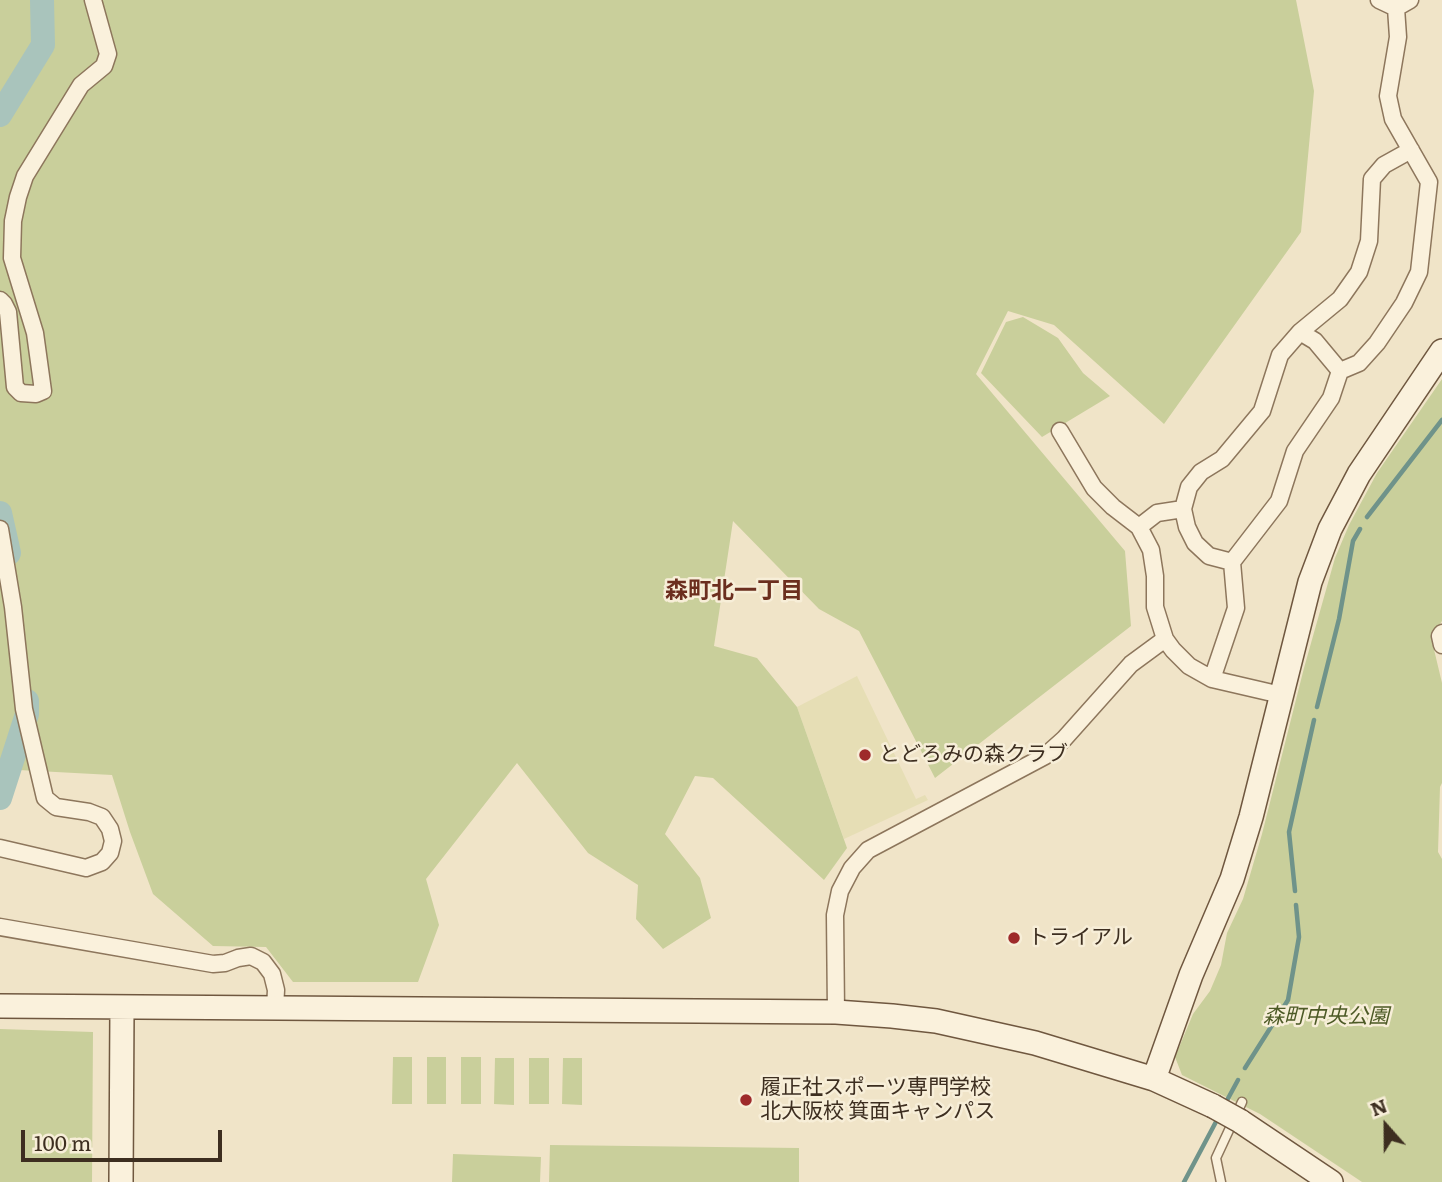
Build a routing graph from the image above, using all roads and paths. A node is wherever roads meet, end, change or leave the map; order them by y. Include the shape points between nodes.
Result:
1 (93, 0) edge
2 (1379, 0) edge
3 (1403, 4) edge
4 (1411, 150) junction
5 (0, 300) edge
6 (1300, 332) junction
7 (1442, 351) edge
8 (1340, 371) junction
9 (1060, 431) dead end
10 (1183, 509) junction
11 (1139, 527) junction
12 (0, 528) edge
13 (1232, 562) junction
14 (1442, 633) edge
15 (1165, 639) junction
16 (1442, 645) edge
17 (1212, 679) junction
18 (1281, 695) junction
19 (0, 848) edge
20 (0, 927) edge
21 (0, 1006) edge
22 (122, 1007) junction
23 (275, 1008) junction
24 (836, 1012) junction
25 (1154, 1079) junction
26 (1241, 1112) junction
27 (121, 1182) edge
28 (1221, 1182) edge
29 (1331, 1182) edge

1 - 5 street via 108,54 104,66 81,85 25,176 13,221 12,258 29,306 40,368 43,391 36,394 21,393 15,387 8,312
2 - 3 street
3 - 4 street via 1388,96 1393,119
4 - 6 street via 1384,165 1372,179 1369,242 1359,272 1340,299
4 - 8 street via 1429,182 1419,272 1377,344 1359,363
6 - 8 street via 1315,341
6 - 10 street via 1280,355 1262,411 1222,459 1201,472 1189,487
7 - 18 street via 1359,474 1329,528
8 - 13 street via 1331,398 1295,451 1279,501
9 - 11 street via 1094,488
10 - 11 street via 1157,513
10 - 13 street via 1195,543 1209,556
11 - 15 street via 1151,550 1155,607
12 - 19 street via 24,709 45,799 55,807 102,817 113,841 102,862 86,867
13 - 17 street via 1236,608
14 - 16 street
15 - 17 street via 1189,666
15 - 24 street via 1131,664 1045,756 868,850 852,868 835,915
17 - 18 street
18 - 25 street via 1232,879
20 - 23 street via 213,964 251,956 272,974
21 - 22 street
22 - 23 street
22 - 27 street
23 - 24 street
24 - 25 street via 986,1031
25 - 26 street, bridge via 1213,1106
26 - 28 lane via 1216,1158
26 - 29 street

